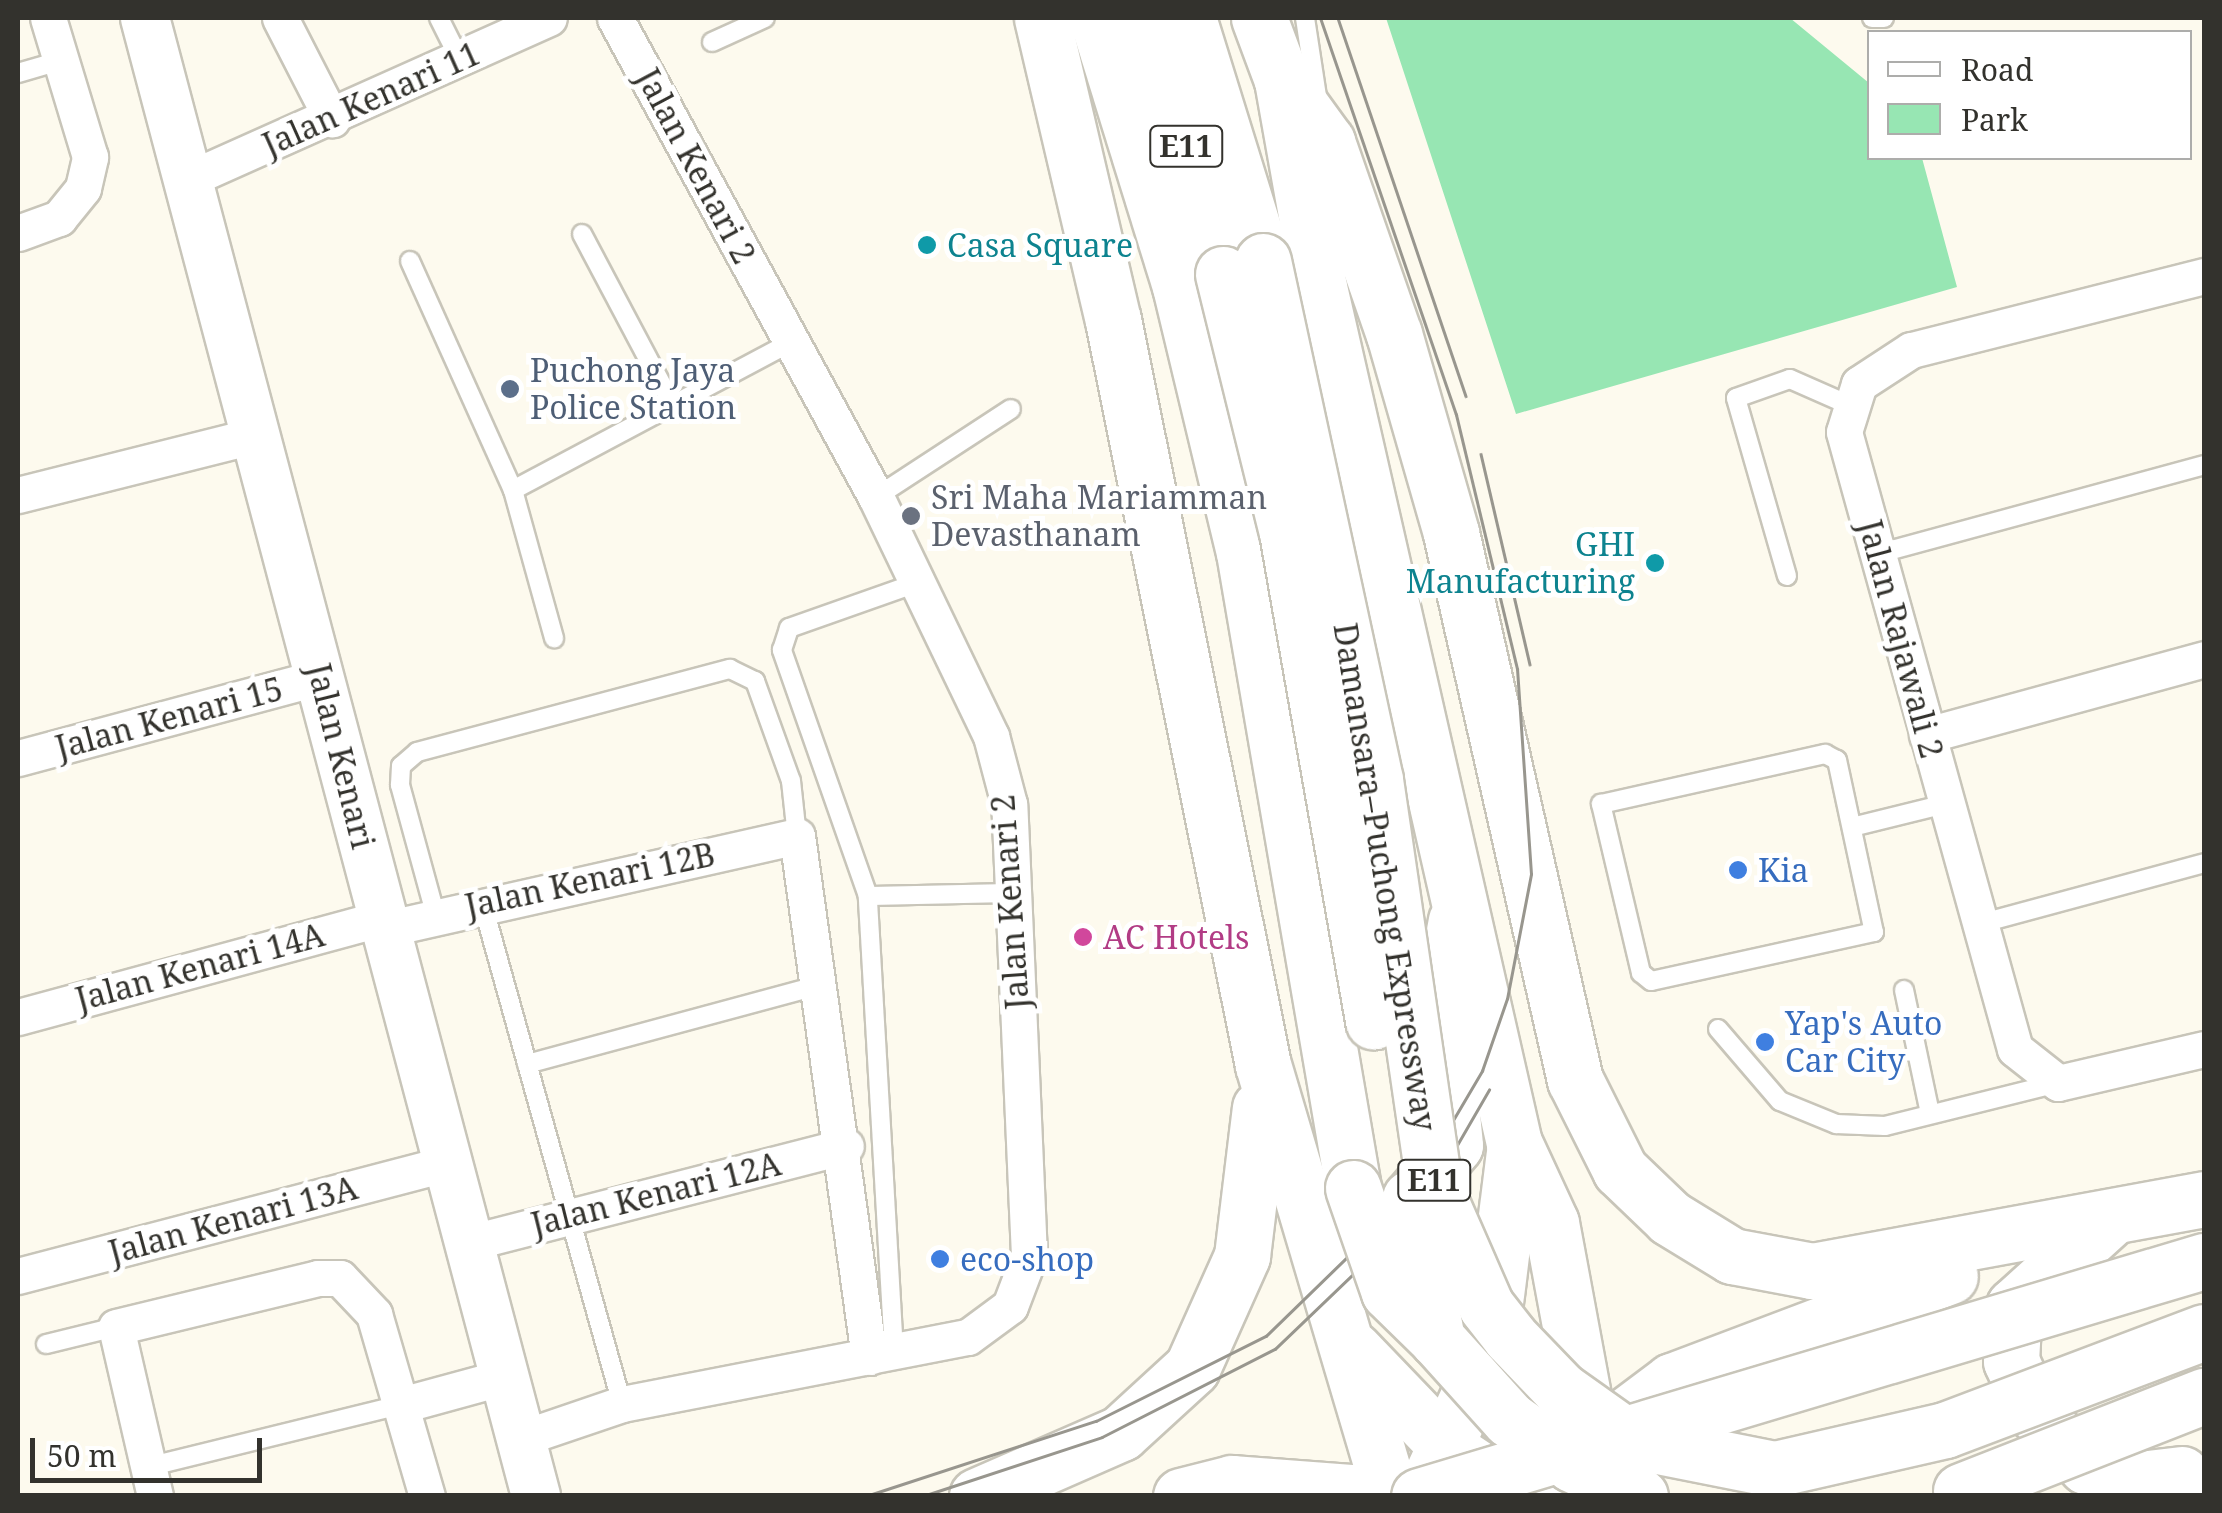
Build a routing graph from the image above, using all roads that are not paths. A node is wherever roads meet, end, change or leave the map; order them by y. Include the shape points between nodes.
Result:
1 (48, 18) edge
2 (145, 18) edge
3 (280, 18) edge
4 (439, 18) edge
5 (550, 18) edge
6 (615, 18) edge
7 (764, 18) edge
8 (1042, 18) edge
9 (1097, 18) edge
10 (1148, 18) edge
11 (1188, 18) edge
12 (1259, 18) edge
13 (1305, 18) edge
14 (1872, 18) edge
15 (1884, 18) edge
16 (712, 42) dead end
17 (64, 60) junction
18 (460, 60) junction
19 (18, 73) edge
20 (1282, 80) junction
21 (332, 119) junction
22 (1327, 142) junction
23 (191, 178) junction
24 (26, 231) edge
25 (582, 234) dead end
26 (410, 261) dead end
27 (1243, 267) junction
28 (2204, 276) edge
29 (791, 342) junction
30 (1847, 404) junction
31 (673, 406) junction
32 (1011, 409) dead end
33 (257, 435) junction
34 (2204, 464) edge
35 (514, 490) junction
36 (18, 495) edge
37 (876, 497) junction
38 (1877, 554) junction
39 (1787, 576) dead end
40 (914, 584) junction
41 (554, 638) dead end
42 (2204, 658) edge
43 (322, 677) junction
44 (1927, 735) junction
45 (18, 758) edge
46 (1945, 804) junction
47 (1852, 827) junction
48 (797, 836) junction
49 (2204, 864) edge
50 (1012, 894) junction
51 (868, 896) junction
52 (1460, 897) junction
53 (482, 902) junction
54 (436, 913) junction
55 (384, 924) junction
56 (1974, 926) junction
57 (820, 985) junction
58 (1904, 990) dead end
59 (18, 1017) edge
60 (1718, 1029) dead end
61 (2204, 1049) edge
62 (527, 1064) junction
63 (1263, 1064) junction
64 (2058, 1083) junction
65 (1930, 1113) junction
66 (1514, 1143) junction
67 (846, 1146) junction
68 (448, 1163) junction
69 (1297, 1190) junction
70 (2204, 1198) edge
71 (569, 1214) junction
72 (2112, 1218) junction
73 (468, 1243) junction
74 (2204, 1261) edge
75 (18, 1276) edge
76 (116, 1327) junction
77 (1338, 1330) junction
78 (2204, 1332) edge
79 (1437, 1339) junction
80 (46, 1344) dead end
81 (881, 1354) junction
82 (504, 1377) junction
83 (2204, 1396) edge
84 (406, 1404) junction
85 (622, 1404) junction
86 (522, 1438) junction
87 (1449, 1449) junction
88 (1599, 1474) edge
89 (2174, 1478) edge
90 (151, 1481) edge
91 (1218, 1491) edge
92 (1952, 1494) edge
93 (1405, 1495) edge
94 (427, 1496) edge
95 (536, 1496) edge
96 (976, 1496) edge
97 (1519, 1496) edge
98 (1560, 1496) edge
99 (1640, 1496) edge

1 - 17 street
2 - 23 street, Jalan Kenari
3 - 21 street
4 - 18 lane
5 - 18 street, Jalan Kenari 11
6 - 29 street, Jalan Kenari 2
7 - 16 lane
8 - 63 highway via 1113,320
9 - 79 highway, bridge via 1180,286 1244,552 1362,1226 1389,1292
10 - 27 highway, Damansara–Puchong Expressway / E11
11 - 27 highway, Damansara–Puchong Expressway / E11
12 - 20 highway
13 - 22 lane
14 - 15 lane
17 - 19 lane
17 - 24 street via 90,157 83,188 59,218
18 - 21 street, Jalan Kenari 11
20 - 22 highway
20 - 52 highway via 1319,287
21 - 23 street, Jalan Kenari 11
22 - 72 highway via 1451,533 1575,1080 1620,1170 1699,1237 1778,1269 1849,1268 2012,1230
23 - 33 street, Jalan Kenari
25 - 31 lane
26 - 35 lane
27 - 78 highway, Damansara–Puchong Expressway / E11, bridge via 1375,780 1435,1189 1486,1306 1510,1337 1560,1390 1632,1441 1776,1469 1946,1430
27 - 79 highway, Damansara–Puchong Expressway / E11, bridge
28 - 30 street via 1911,350 1882,363
29 - 31 lane
29 - 37 street, Jalan Kenari 2
30 - 38 street, Jalan Rajawali 2 via 1844,432
30 - 39 lane via 1790,379 1738,391
31 - 35 lane
32 - 37 lane
33 - 36 street
33 - 43 street, Jalan Kenari
34 - 38 lane
35 - 41 lane
37 - 40 street, Jalan Kenari 2
38 - 44 street, Jalan Rajawali 2
40 - 50 street, Jalan Kenari 2 via 990,736 1010,804
40 - 51 lane via 789,628 782,650
42 - 44 street
43 - 45 street, Jalan Kenari 15
43 - 55 street, Jalan Kenari
44 - 46 street, Jalan Rajawali 2
46 - 47 lane
46 - 56 street, Jalan Rajawali 2
47 - 47 lane via 1874,932 1652,981 1641,972 1602,804 1825,754 1837,760
48 - 53 street, Jalan Kenari 12B
48 - 54 lane via 791,781 755,681 730,669 417,752 401,766 400,786
48 - 57 street
49 - 56 lane
50 - 51 lane
50 - 81 street, Jalan Kenari 2 via 1029,1256 995,1324
51 - 81 lane
52 - 66 highway
52 - 69 highway via 1441,1001 1457,1118 1442,1169 1404,1200 1352,1218
53 - 54 street, Jalan Kenari 12B
53 - 62 lane
54 - 55 street, Jalan Kenari 12B
55 - 59 street, Jalan Kenari 14A
55 - 68 street, Jalan Kenari
56 - 64 street, Jalan Rajawali 2 via 2015,1049
57 - 62 lane
57 - 67 street
58 - 65 lane
60 - 65 lane via 1770,1092 1836,1124 1885,1126
61 - 64 street
62 - 71 lane
63 - 69 highway
63 - 96 highway via 1242,1256 1192,1368 1121,1433
64 - 65 lane
66 - 87 highway via 1493,1332
66 - 88 highway via 1551,1222
67 - 71 street, Jalan Kenari 12A
67 - 81 street
68 - 73 street, Jalan Kenari
68 - 75 street, Jalan Kenari 13A
69 - 77 highway
70 - 72 highway
71 - 73 street, Jalan Kenari 12A
71 - 85 lane
72 - 88 highway via 1697,1368 1616,1423
72 - 89 highway via 2014,1306 2011,1361 2035,1413 2071,1456 2131,1480
73 - 82 street, Jalan Kenari
74 - 93 highway, bridge
76 - 80 lane
76 - 84 street via 340,1278 374,1314
76 - 90 street
77 - 87 highway
77 - 93 highway
79 - 99 highway, bridge via 1509,1419 1572,1464
81 - 85 street, Jalan Kenari 2
82 - 84 street
82 - 86 street, Jalan Kenari
83 - 92 highway, bridge
84 - 90 lane
84 - 94 street
85 - 86 street, Jalan Kenari 2
86 - 95 street, Jalan Kenari
87 - 93 highway
87 - 97 highway
88 - 98 highway
91 - 93 highway

